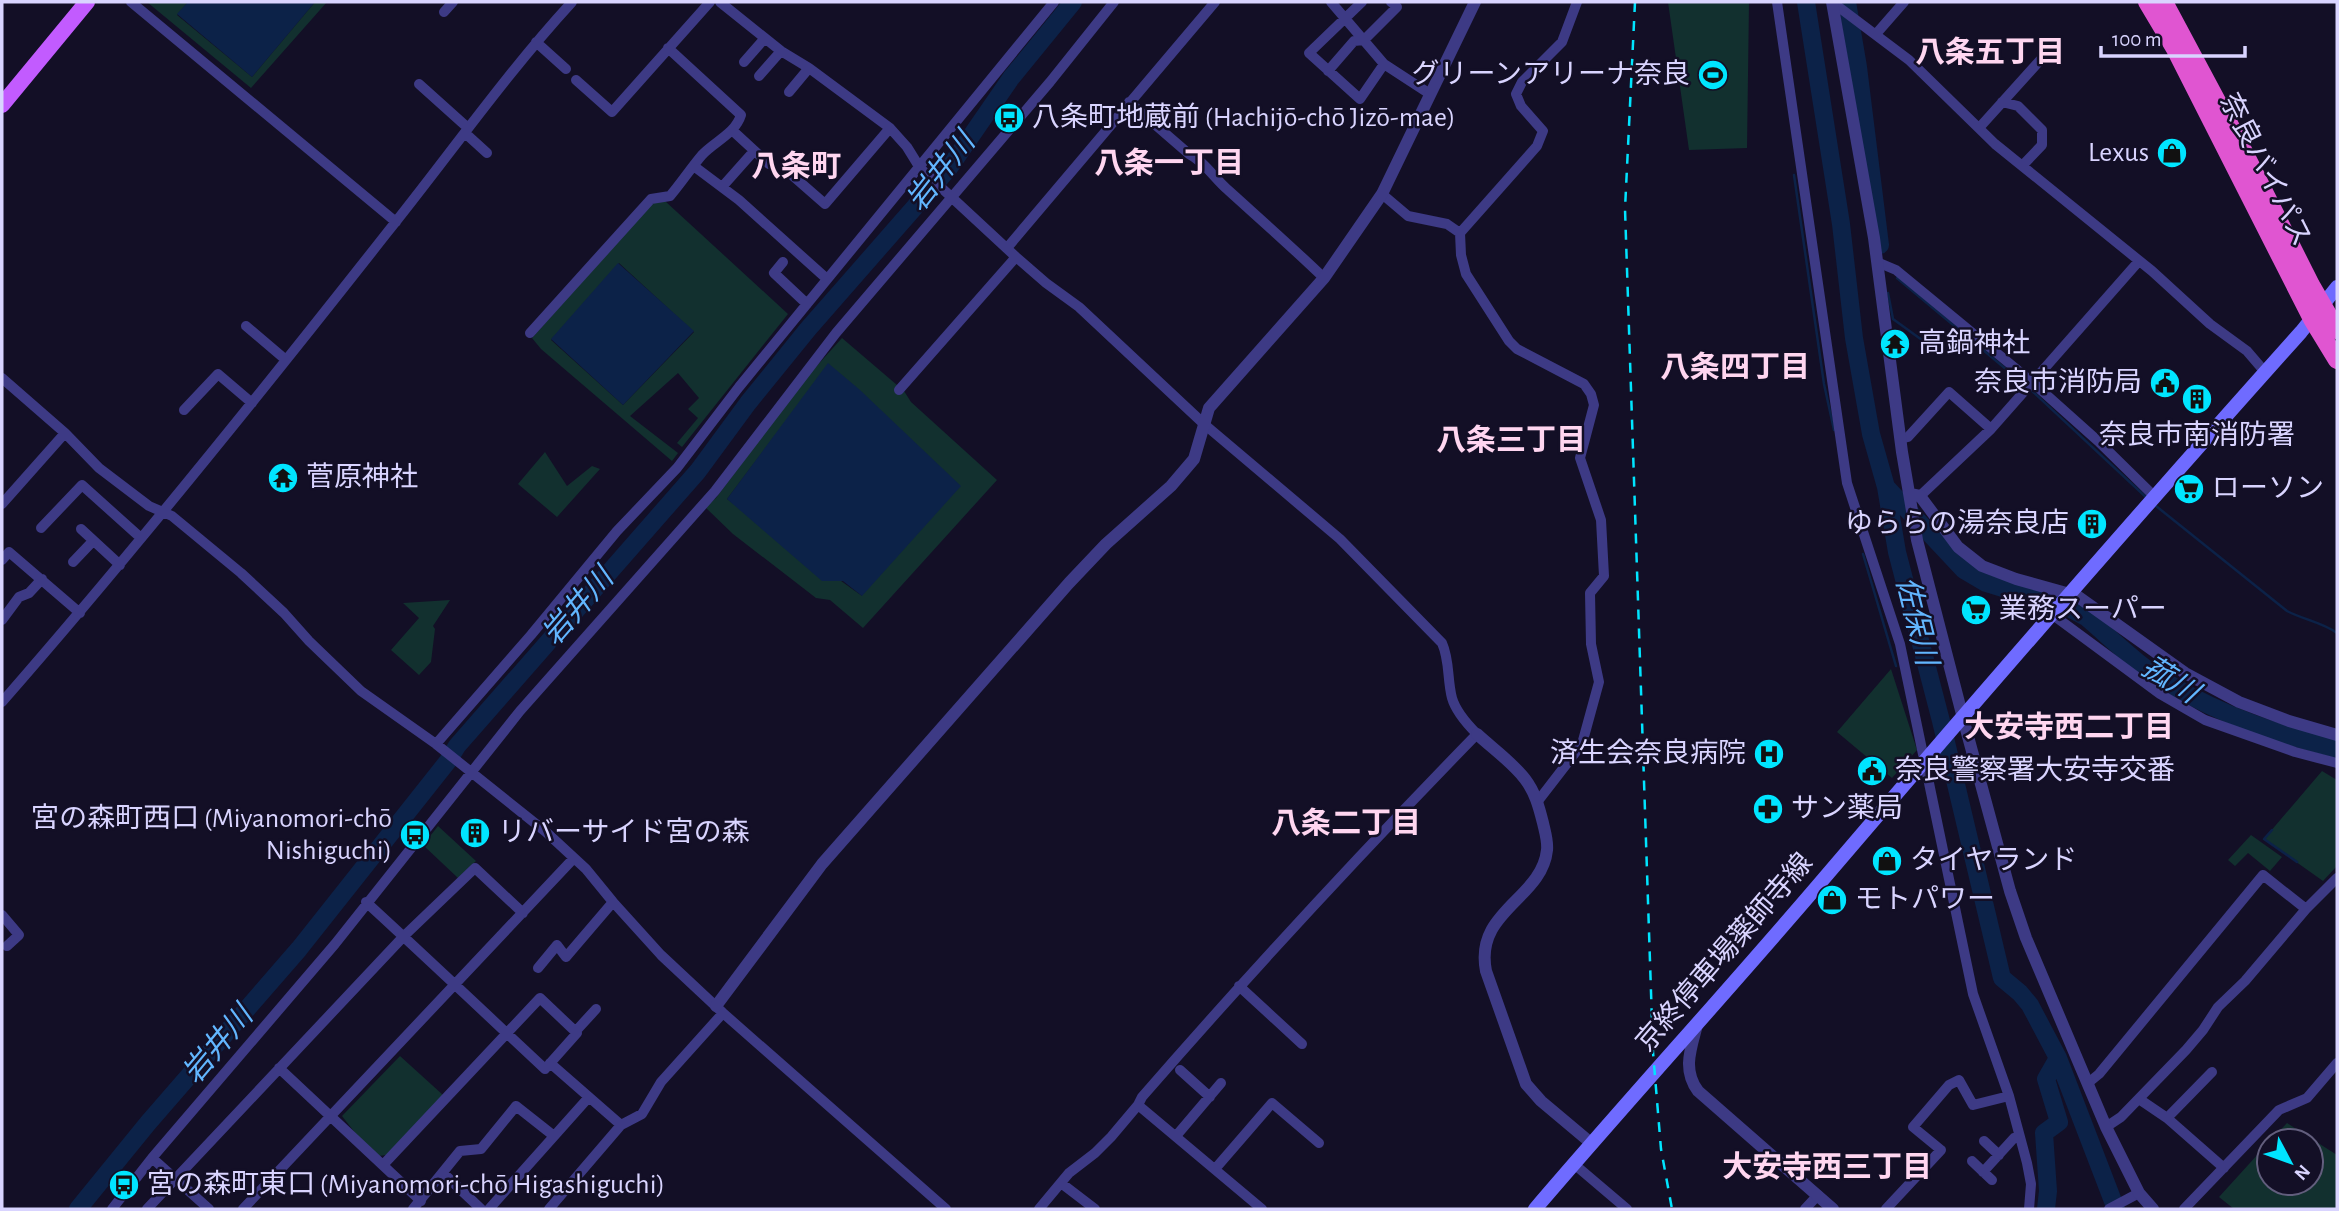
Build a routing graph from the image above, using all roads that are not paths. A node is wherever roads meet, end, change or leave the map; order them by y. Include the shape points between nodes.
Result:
1 (87, 2) edge
2 (131, 2) edge
3 (453, 2) edge
4 (572, 2) edge
5 (710, 2) edge
6 (720, 2) edge
7 (1054, 2) edge
8 (1114, 2) edge
9 (1215, 2) edge
10 (1331, 2) edge
11 (1362, 2) edge
12 (1391, 2) edge
13 (1475, 2) edge
14 (1577, 2) edge
15 (1777, 2) edge
16 (1832, 2) edge
17 (1904, 2) edge
18 (2139, 2) edge
19 (2147, 2) edge
20 (2167, 5) edge
21 (444, 12) dead end
22 (1345, 18) junction
23 (1875, 34) junction
24 (765, 38) junction
25 (1364, 40) junction
26 (536, 42) junction
27 (668, 48) junction
28 (2175, 49) junction
29 (781, 51) junction
30 (2043, 56) dead end
31 (744, 62) dead end
32 (1384, 64) junction
33 (809, 68) junction
34 (566, 69) dead end
35 (1328, 71) junction
36 (759, 76) dead end
37 (576, 80) dead end
38 (419, 84) dead end
39 (789, 92) dead end
40 (1430, 94) junction
41 (3, 100) edge
42 (1129, 102) junction
43 (2002, 103) junction
44 (890, 128) junction
45 (1979, 128) junction
46 (467, 130) junction
47 (733, 131) junction
48 (754, 151) junction
49 (487, 153) dead end
50 (795, 158) dead end
51 (769, 164) dead end
52 (2022, 166) junction
53 (695, 167) junction
54 (921, 169) junction
55 (722, 187) junction
56 (949, 194) junction
57 (1382, 194) junction
58 (396, 222) junction
59 (1460, 233) junction
60 (1007, 248) junction
61 (1016, 257) junction
62 (2139, 261) junction
63 (783, 262) dead end
64 (1877, 262) junction
65 (1324, 278) junction
66 (827, 279) junction
67 (2337, 287) edge
68 (807, 304) junction
69 (2317, 312) junction
70 (246, 326) dead end
71 (2337, 330) edge
72 (530, 333) dead end
73 (286, 360) junction
74 (2337, 360) edge
75 (2265, 372) junction
76 (2032, 382) junction
77 (4, 385) edge
78 (900, 390) dead end
79 (252, 403) junction
80 (184, 410) dead end
81 (1204, 424) junction
82 (1991, 429) junction
83 (65, 433) junction
84 (1900, 439) junction
85 (1915, 495) junction
86 (2155, 497) junction
87 (2, 504) edge
88 (165, 513) junction
89 (41, 528) dead end
90 (81, 529) dead end
91 (141, 538) junction
92 (93, 541) junction
93 (2, 560) edge
94 (73, 562) dead end
95 (120, 565) junction
96 (42, 579) junction
97 (2069, 597) junction
98 (80, 613) junction
99 (2054, 614) junction
100 (2, 620) edge
101 (2, 702) edge
102 (1961, 720) junction
103 (1477, 734) junction
104 (2337, 735) edge
105 (438, 746) junction
106 (1926, 758) junction
107 (2337, 763) edge
108 (468, 770) junction
109 (1538, 801) junction
110 (574, 858) junction
111 (2337, 877) edge
112 (366, 902) junction
113 (612, 902) junction
114 (2306, 909) junction
115 (523, 913) junction
116 (2, 915) edge
117 (404, 936) junction
118 (7, 946) dead end
119 (538, 968) dead end
120 (454, 984) junction
121 (1239, 986) junction
122 (596, 1009) dead end
123 (720, 1010) junction
124 (1697, 1025) junction
125 (575, 1032) junction
126 (507, 1034) junction
127 (1302, 1044) dead end
128 (550, 1063) junction
129 (2337, 1063) edge
130 (279, 1068) junction
131 (1180, 1070) dead end
132 (2212, 1072) dead end
133 (1221, 1083) dead end
134 (2088, 1083) junction
135 (2009, 1096) junction
136 (589, 1097) junction
137 (1210, 1097) junction
138 (2139, 1099) junction
139 (1138, 1105) junction
140 (331, 1116) junction
141 (2167, 1118) junction
142 (621, 1125) junction
143 (2106, 1126) junction
144 (554, 1136) junction
145 (1176, 1136) junction
146 (2020, 1137) junction
147 (1984, 1141) dead end
148 (1319, 1143) dead end
149 (1591, 1143) junction
150 (1999, 1155) junction
151 (152, 1158) junction
152 (1972, 1161) dead end
153 (1574, 1164) junction
154 (383, 1165) junction
155 (2224, 1168) junction
156 (1214, 1169) junction
157 (443, 1173) junction
158 (176, 1178) junction
159 (1061, 1183) junction
160 (1818, 1195) junction
161 (2135, 1196) junction
162 (417, 1205) edge
163 (112, 1209) edge
164 (147, 1209) edge
165 (209, 1209) edge
166 (243, 1209) edge
167 (481, 1209) edge
168 (489, 1209) edge
169 (549, 1209) edge
170 (946, 1209) edge
171 (1039, 1209) edge
172 (1095, 1209) edge
173 (1262, 1209) edge
174 (1535, 1209) edge
175 (1627, 1209) edge
176 (1805, 1209) edge
177 (1833, 1209) edge
178 (1886, 1209) edge
179 (2029, 1209) edge
180 (2109, 1209) edge
181 (2152, 1209) edge
182 (2185, 1209) edge

1 - 41 main road
2 - 58 street
3 - 21 street
4 - 26 street
5 - 27 street
6 - 24 street
7 - 54 street
8 - 56 street via 1050,82
9 - 42 street
10 - 22 street
11 - 22 street
12 - 25 street via 1397,8
13 - 40 street
14 - 59 street via 1562,42 1516,94 1543,131 1537,146
15 - 106 street via 1847,483 1900,644
16 - 23 street
16 - 64 street
17 - 23 street
18 - 28 highway
19 - 28 highway, 奈良バイパス
20 - 69 highway, 奈良バイパス
22 - 25 street
22 - 35 street via 1308,53
23 - 45 street via 1909,60
24 - 29 street
24 - 31 street
25 - 32 street
25 - 35 street via 1354,41
26 - 34 street
26 - 46 street
27 - 37 street via 612,112
27 - 47 street via 741,115
28 - 69 highway, 奈良バイパス
29 - 33 street
29 - 36 street
30 - 43 street
32 - 35 street via 1360,99
32 - 40 street
33 - 39 street
33 - 44 street
38 - 46 street
40 - 57 street
42 - 60 street
42 - 65 street via 1198,159
43 - 45 street
43 - 52 street via 2018,106 2042,130 2042,145
44 - 50 street via 825,204 793,176 789,165
44 - 54 street
45 - 52 street
46 - 49 street
46 - 58 street
47 - 48 street
47 - 53 street via 710,147
48 - 51 street
48 - 55 street
52 - 62 street
53 - 55 street
53 - 72 street via 670,196 651,199
54 - 56 street
54 - 66 street
55 - 66 street
56 - 60 street
56 - 108 street via 715,491
57 - 59 street via 1408,216 1447,224
57 - 65 street
58 - 73 street
59 - 109 street via 1466,274 1509,341 1584,384 1594,405 1580,458 1601,520 1604,576 1590,593 1591,644 1600,682 1582,744
60 - 61 street
61 - 78 street
61 - 81 street via 1079,307
62 - 75 street via 2247,351
62 - 76 street
63 - 68 street via 774,273
64 - 76 street via 1896,270
64 - 84 street
65 - 81 street via 1209,408
66 - 68 street
67 - 69 main road, 京終停車場薬師寺線
68 - 105 street via 677,468 617,531
69 - 71 highway, 奈良バイパス
69 - 74 highway, 奈良バイパス
69 - 75 main road, 京終停車場薬師寺線
70 - 73 street
73 - 79 street
75 - 86 main road, 京終停車場薬師寺線
76 - 82 street
76 - 86 street
77 - 83 street
79 - 80 street via 218,374
79 - 88 street
81 - 103 street via 1340,538 1425,623 1448,656 1452,699
81 - 123 street via 1194,459 1069,583 822,864
82 - 84 street via 1949,392 1908,437
82 - 85 street
83 - 87 street
83 - 88 street via 108,475
84 - 85 street
85 - 97 street via 1958,547 1982,566
85 - 102 street via 1917,540
86 - 97 main road, 京終停車場薬師寺線
88 - 91 street
88 - 105 street via 267,597 361,691
89 - 91 street via 82,485
90 - 92 street
91 - 95 street
92 - 94 street
92 - 95 street
93 - 96 street via 9,552
95 - 98 street
96 - 98 street
96 - 100 street via 19,597
97 - 99 main road, 京終停車場薬師寺線
97 - 104 street via 2077,596 2185,673 2239,702
98 - 101 street
99 - 102 main road, 京終停車場薬師寺線
99 - 107 street via 2160,694 2205,720
102 - 106 main road, 京終停車場薬師寺線
102 - 134 street via 2026,938
103 - 109 street via 1524,778
103 - 121 street
105 - 108 street
106 - 124 main road, 京終停車場薬師寺線
106 - 135 street via 1973,994
108 - 110 street
108 - 112 street
109 - 149 street via 1547,839 1545,860 1490,930 1483,958 1527,1084
110 - 113 street
110 - 115 street
111 - 114 street
112 - 117 street
112 - 151 street
113 - 119 street via 566,957 557,945
113 - 123 street
114 - 134 street via 2263,875
114 - 138 street
115 - 117 street via 475,868
115 - 120 street
116 - 118 street via 19,934
117 - 120 street
117 - 130 street
120 - 126 street
120 - 140 street
121 - 127 street
121 - 139 street
122 - 125 street
123 - 142 street via 661,1082 642,1114
123 - 170 street
124 - 149 main road, 京終停車場薬師寺線
124 - 160 street via 1688,1067 1694,1085
125 - 126 street via 540,998
125 - 128 street
126 - 128 street via 545,1069
126 - 154 street
128 - 136 street
129 - 155 street via 2307,1098 2279,1110
130 - 140 street
130 - 158 street
131 - 137 street
132 - 141 street
133 - 137 street
134 - 143 street
135 - 146 street
135 - 178 street via 1973,1105 1959,1080 1949,1085 1913,1127 1941,1150
136 - 142 street
136 - 144 street
137 - 145 street
138 - 141 street
138 - 143 street
139 - 145 street
139 - 159 street
140 - 154 street
140 - 166 street
141 - 155 street
142 - 169 street
143 - 161 street
144 - 157 street via 516,1106 481,1149 460,1151
144 - 168 street
145 - 156 street
146 - 150 street
146 - 179 street via 2031,1184
147 - 150 street
148 - 156 street via 1272,1103
149 - 153 main road, 京終停車場薬師寺線
150 - 152 street via 1987,1176
151 - 158 street
151 - 163 street
153 - 174 main road, 京終停車場薬師寺線
153 - 175 street
154 - 162 street
155 - 182 street
156 - 173 street
157 - 162 street
157 - 167 street
158 - 164 street
158 - 165 street
159 - 171 street
159 - 172 street
160 - 176 street
160 - 177 street
161 - 180 street
161 - 181 street

